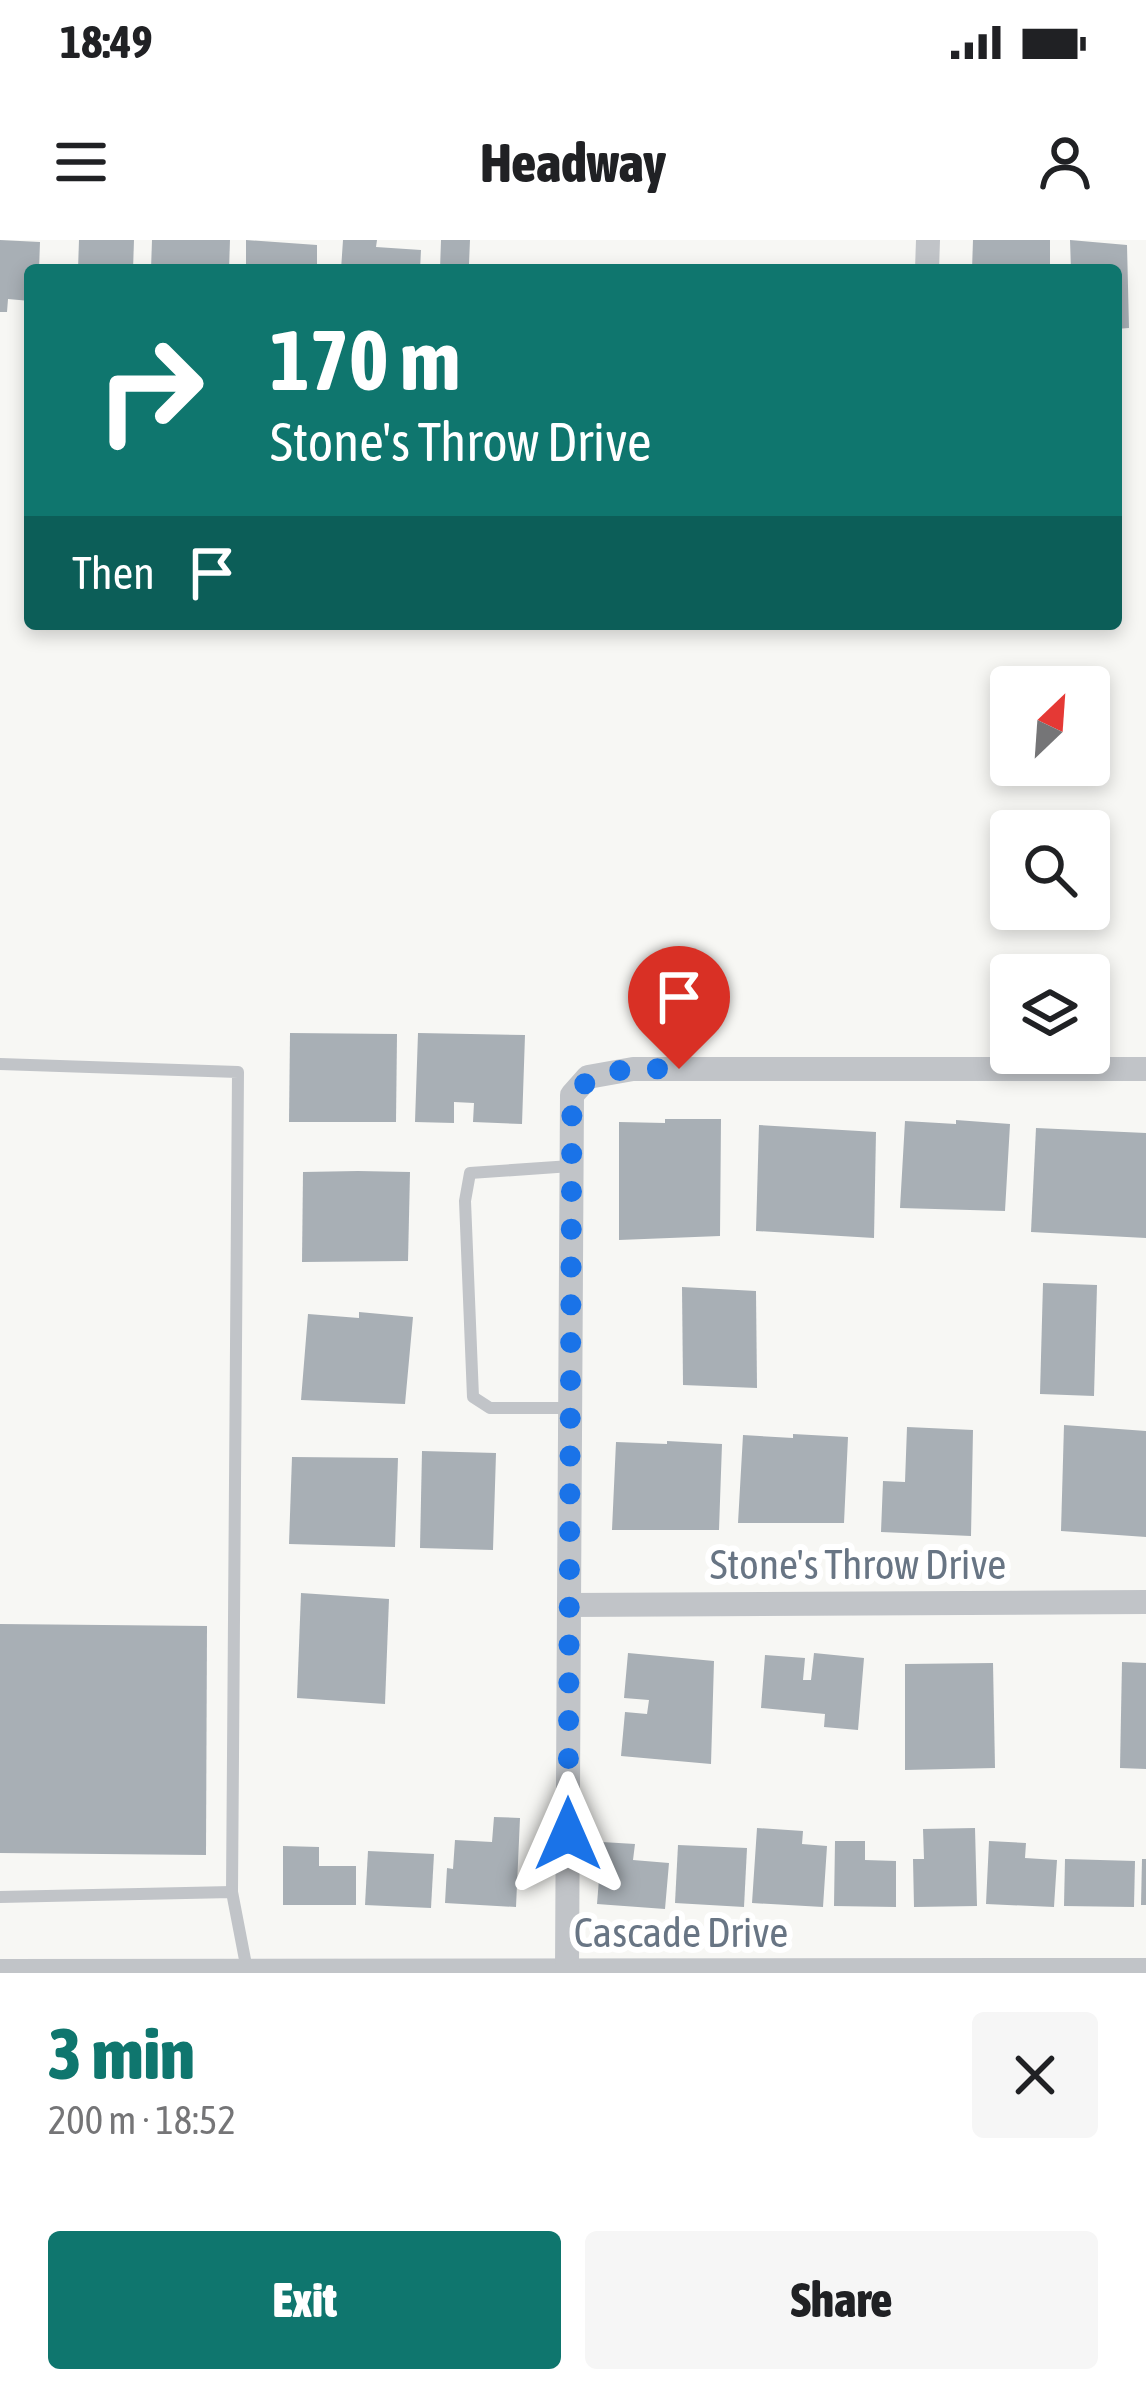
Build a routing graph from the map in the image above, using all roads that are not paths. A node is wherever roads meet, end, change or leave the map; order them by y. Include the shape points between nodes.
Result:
1 (0, 1064) edge
2 (1146, 1070) edge
3 (572, 1166) junction
4 (570, 1408) junction
5 (1146, 1603) edge
6 (569, 1605) junction
7 (232, 1892) junction
8 (0, 1897) edge
9 (1146, 1970) edge
10 (0, 1971) edge
11 (247, 1971) edge
12 (567, 1971) edge
13 (127, 1972) edge
14 (952, 1972) edge

1 - 7 lane via 238,1072
2 - 3 street via 633,1069 588,1077 572,1095
3 - 4 street
3 - 4 lane via 470,1173 465,1201 472,1397 490,1408
4 - 6 street
5 - 6 street, Stone's Throw Drive
6 - 12 street
7 - 8 lane
7 - 11 lane
9 - 14 street, Cascade Drive
10 - 13 street, Cascade Drive
11 - 12 street, Cascade Drive
11 - 13 street, Cascade Drive
12 - 14 street, Cascade Drive

